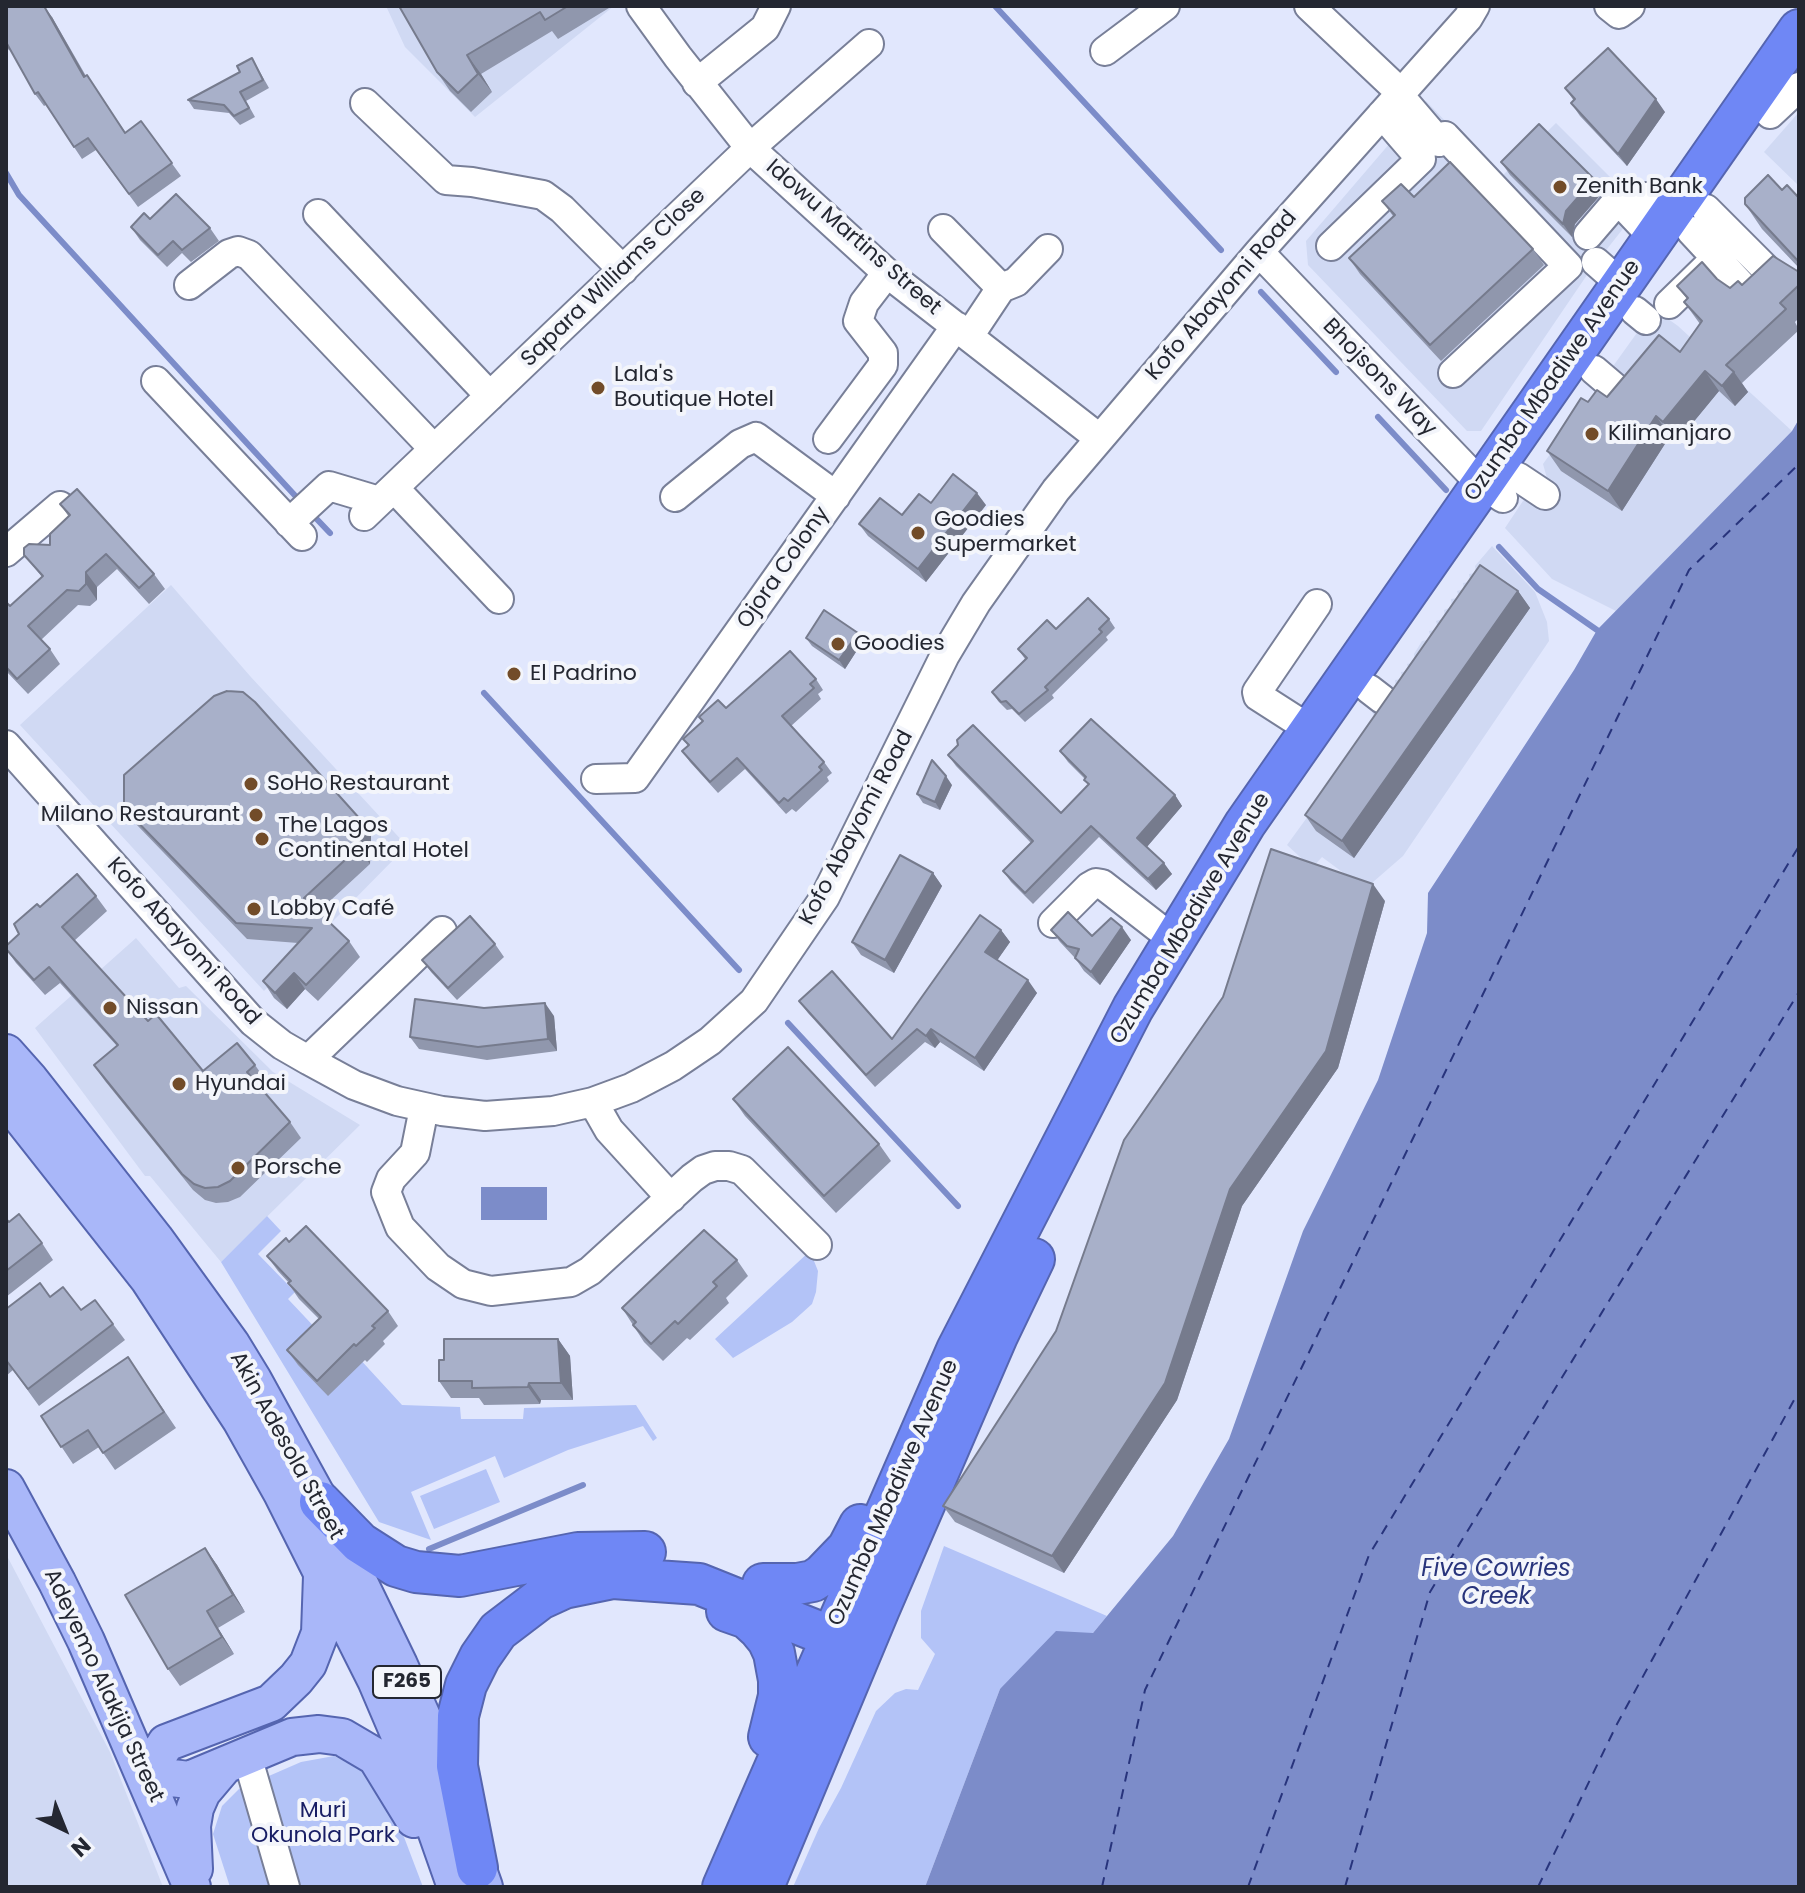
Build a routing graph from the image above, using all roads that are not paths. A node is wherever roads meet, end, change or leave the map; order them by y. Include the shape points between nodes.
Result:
1 (641, 6) edge
2 (776, 6) edge
3 (1165, 6) edge
4 (1309, 6) edge
5 (1609, 6) edge
6 (1630, 6) edge
7 (1466, 10) edge
8 (1799, 30) edge
9 (869, 44) dead end
10 (1105, 51) dead end
11 (1799, 75) edge
12 (697, 83) junction
13 (1799, 87) edge
14 (1394, 101) junction
15 (365, 103) dead end
16 (1770, 114) junction
17 (750, 148) junction
18 (1430, 150) junction
19 (1752, 209) edge
20 (318, 214) dead end
21 (1688, 227) junction
22 (943, 229) dead end
23 (1331, 246) dead end
24 (1048, 249) dead end
25 (1259, 252) junction
26 (1766, 269) edge
27 (623, 270) junction
28 (887, 273) junction
29 (189, 285) dead end
30 (1626, 286) junction
31 (1743, 287) edge
32 (1001, 288) junction
33 (962, 331) junction
34 (1453, 373) dead end
35 (156, 381) dead end
36 (490, 396) junction
37 (1099, 438) junction
38 (828, 439) dead end
39 (434, 449) junction
40 (1512, 489) junction
41 (836, 496) junction
42 (675, 497) dead end
43 (379, 502) junction
44 (60, 506) edge
45 (6, 552) edge
46 (499, 599) dead end
47 (1317, 604) dead end
48 (1311, 730) junction
49 (6, 745) edge
50 (596, 779) dead end
51 (1053, 923) edge
52 (442, 931) dead end
53 (1174, 940) junction
54 (6, 1053) edge
55 (308, 1060) junction
56 (6, 1098) edge
57 (593, 1102) junction
58 (424, 1108) junction
59 (671, 1198) junction
60 (817, 1245) dead end
61 (957, 1350) junction
62 (6, 1488) edge
63 (320, 1502) junction
64 (322, 1572) junction
65 (669, 1582) junction
66 (763, 1584) junction
67 (850, 1634) junction
68 (236, 1761) junction
69 (146, 1775) junction
70 (756, 1808) junction
71 (467, 1882) edge
72 (193, 1887) edge
73 (285, 1887) edge
74 (723, 1887) edge
75 (763, 1887) edge

1 - 12 street, Idowu Martins Street
2 - 12 street via 765,28
3 - 10 street
4 - 14 street
5 - 6 street via 1619,14
7 - 14 street, Kofo Abayomi Road
8 - 21 highway, Ozumba Mbadiwe Avenue
9 - 17 street, Sapara Williams Close
11 - 16 highway, Ozumba Mbadiwe Avenue
12 - 17 street, Idowu Martins Street
13 - 16 street
14 - 18 street
14 - 25 street, Kofo Abayomi Road
15 - 27 street via 446,180 543,195
16 - 21 highway, Ozumba Mbadiwe Avenue
17 - 27 street, Sapara Williams Close
17 - 28 street, Idowu Martins Street
18 - 23 street
18 - 34 street via 1445,136 1568,266
19 - 21 street via 1742,219 1746,224
20 - 36 street
21 - 26 street
21 - 30 highway, Ozumba Mbadiwe Avenue
21 - 30 street
21 - 30 street via 1618,200
21 - 31 street
22 - 32 street
24 - 32 street, Ojora Colony via 1016,282
25 - 37 street, Kofo Abayomi Road
25 - 40 street, Bhojsons Way
27 - 36 street, Sapara Williams Close
28 - 33 street, Idowu Martins Street
28 - 38 street via 864,303 858,321 883,353 883,365
29 - 39 street via 229,254 249,255
30 - 40 highway, Ozumba Mbadiwe Avenue
30 - 40 highway, Ozumba Mbadiwe Avenue via 1604,378
32 - 33 street, Ojora Colony
33 - 37 street, Idowu Martins Street
33 - 41 street, Ojora Colony
35 - 43 street via 302,517 329,486
36 - 39 street, Sapara Williams Close
37 - 57 street, Kofo Abayomi Road via 976,603 825,897 754,1001 673,1066
39 - 43 street, Sapara Williams Close
40 - 48 highway, Ozumba Mbadiwe Avenue
40 - 67 highway, Ozumba Mbadiwe Avenue via 1375,694 1250,865 1163,1011 1064,1196
41 - 42 street via 756,437
41 - 50 street, Ojora Colony via 635,778
43 - 46 street
44 - 45 street
47 - 48 street via 1257,692
48 - 53 highway, Ozumba Mbadiwe Avenue
49 - 55 street, Kofo Abayomi Road via 243,1013
51 - 53 street via 1096,883
52 - 55 street
53 - 61 highway, Ozumba Mbadiwe Avenue via 1133,1008
54 - 63 main road, Akin Adesola Street via 231,1344
55 - 58 street, Kofo Abayomi Road via 354,1085
56 - 64 main road, Akin Adesola Street via 184,1331 241,1420
57 - 58 street, Kofo Abayomi Road via 485,1116
57 - 59 street via 609,1130
58 - 59 street via 415,1153 386,1192 400,1227 438,1267 463,1284 491,1291 571,1282
59 - 60 street via 703,1170 742,1170
61 - 66 highway via 897,1448 841,1557 813,1581
61 - 67 highway, Ozumba Mbadiwe Avenue
62 - 69 main road, Adeyemo Alakija Street via 57,1582
63 - 66 highway via 360,1543 416,1572 460,1576 578,1553 629,1551 671,1555
63 - 71 main road, Akin Adesola Street / F265 via 431,1737
64 - 69 main road via 320,1633 296,1679 271,1703 166,1743
64 - 71 main road, Akin Adesola Street / F265
65 - 67 highway via 699,1584
65 - 70 highway via 747,1618 774,1653 779,1696
65 - 71 highway via 613,1578 564,1588 521,1612 498,1631 480,1657 466,1685 457,1729
66 - 67 highway
67 - 70 highway, Ozumba Mbadiwe Avenue
67 - 75 highway, Ozumba Mbadiwe Avenue
68 - 69 main road via 189,1780
68 - 71 main road via 292,1737 319,1734 360,1745 376,1757
68 - 72 main road via 202,1792 195,1808
68 - 73 street
69 - 72 main road, Adeyemo Alakija Street
70 - 74 highway, Ozumba Mbadiwe Avenue

